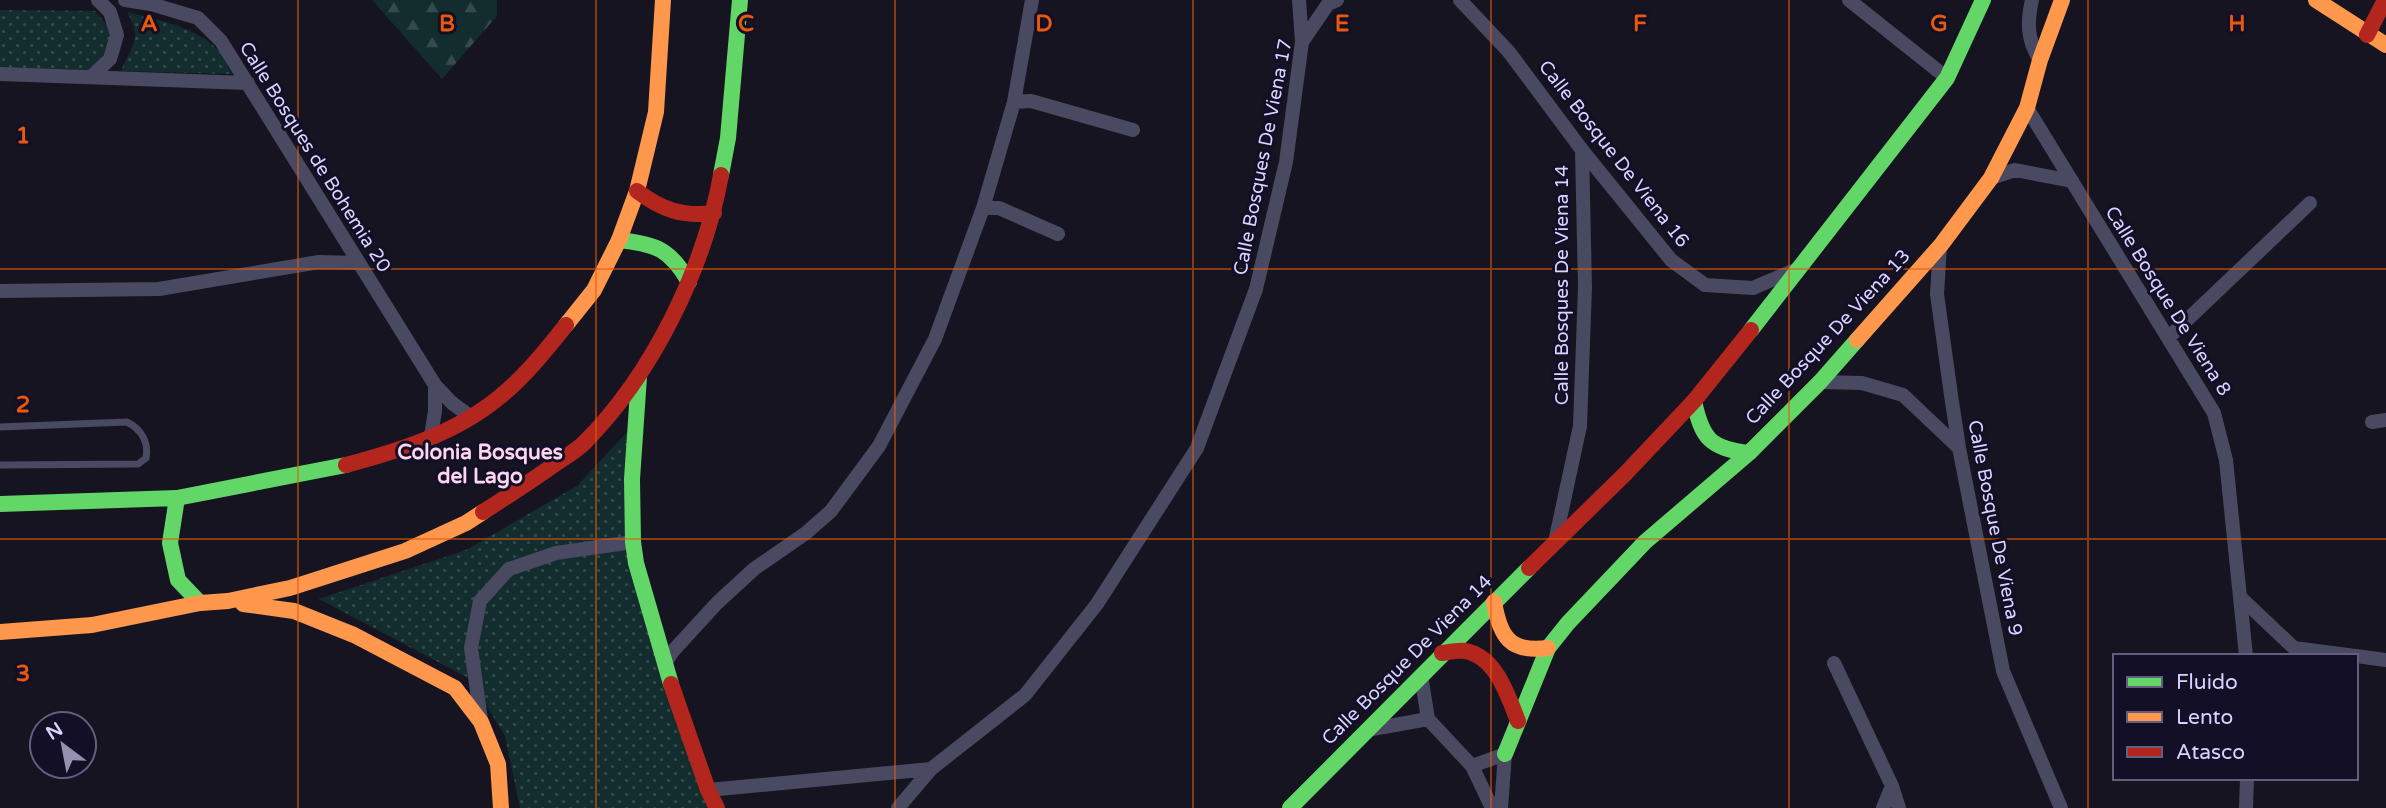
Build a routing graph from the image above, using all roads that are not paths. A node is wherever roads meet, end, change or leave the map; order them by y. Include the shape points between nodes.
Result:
1 (97, 0) edge
2 (125, 0) edge
3 (663, 0) edge
4 (740, 0) edge
5 (1032, 0) edge
6 (1299, 0) edge
7 (1337, 0) edge
8 (1460, 0) edge
9 (1849, 0) edge
10 (1983, 0) edge
11 (2032, 0) edge
12 (2062, 0) edge
13 (2316, 0) edge
14 (2385, 0) edge
15 (2367, 34) junction
16 (1303, 42) junction
17 (2386, 45) edge
18 (2040, 60) junction
19 (0, 74) edge
20 (92, 76) junction
21 (1947, 78) junction
22 (248, 83) junction
23 (1014, 102) junction
24 (2027, 107) junction
25 (1133, 130) dead end
26 (1582, 150) junction
27 (1991, 178) junction
28 (2071, 181) junction
29 (637, 191) junction
30 (2310, 202) dead end
31 (983, 208) junction
32 (714, 213) junction
33 (1058, 234) dead end
34 (619, 240) junction
35 (1941, 245) junction
36 (358, 263) junction
37 (1800, 268) junction
38 (689, 282) junction
39 (0, 292) edge
40 (2168, 338) junction
41 (639, 377) junction
42 (1820, 382) junction
43 (435, 385) junction
44 (1694, 401) junction
45 (471, 417) junction
46 (0, 427) edge
47 (431, 436) junction
48 (1959, 448) junction
49 (1749, 453) junction
50 (0, 465) edge
51 (177, 498) junction
52 (0, 504) edge
53 (633, 542) junction
54 (1555, 543) junction
55 (2240, 597) junction
56 (228, 601) junction
57 (1494, 602) junction
58 (200, 603) junction
59 (0, 632) edge
60 (1548, 649) junction
61 (2288, 652) edge
62 (1442, 653) junction
63 (2246, 654) edge
64 (2322, 654) edge
65 (2358, 656) edge
66 (2386, 660) edge
67 (1834, 663) dead end
68 (664, 665) junction
69 (1421, 675) junction
70 (1428, 719) junction
71 (1518, 721) junction
72 (481, 722) junction
73 (1366, 730) junction
74 (1505, 754) junction
75 (1472, 765) junction
76 (931, 769) junction
77 (2247, 780) edge
78 (1892, 786) junction
79 (708, 790) junction
80 (501, 808) edge
81 (717, 808) edge
82 (898, 808) edge
83 (1290, 808) edge
84 (1492, 808) edge
85 (1501, 808) edge
86 (1883, 808) edge
87 (1899, 808) edge
88 (2061, 808) edge
89 (2246, 808) edge

1 - 20 street via 110,12 117,35 110,59
2 - 22 street, Calle Bosques de Bohemia 20 via 198,18 221,41
3 - 29 street via 656,112
4 - 32 street via 728,138
5 - 23 street
6 - 16 street
7 - 16 street, Calle Bosques De Viena 17 via 1328,4
8 - 26 street, Calle Bosque De Viena 16 via 1509,52
9 - 21 street
10 - 21 street
11 - 18 street via 2028,29
12 - 18 street, Calle Bosque De Viena 13
13 - 15 street
14 - 15 street
15 - 17 street
16 - 76 street, Calle Bosques De Viena 17 via 1286,162 1256,289 1197,448 1097,604 1025,695
18 - 24 street, Calle Bosque De Viena 13
19 - 20 street
20 - 22 street
21 - 37 street
22 - 36 street, Calle Bosques de Bohemia 20
23 - 25 street via 1031,101
23 - 31 street
24 - 27 street, Calle Bosque De Viena 13
24 - 28 street, Calle Bosque De Viena 8
26 - 37 street, Calle Bosque De Viena 16 via 1671,260 1705,285 1754,288
26 - 54 street, Calle Bosques De Viena 14 via 1585,287 1580,426
27 - 28 street via 2015,170
27 - 35 street, Calle Bosque De Viena 13
28 - 40 street, Calle Bosque De Viena 8
29 - 32 street via 675,214
29 - 34 street
30 - 40 street
31 - 33 street via 999,208
31 - 68 street via 935,339 879,446 831,511 717,603
32 - 38 street
34 - 38 street via 660,248 677,260
34 - 45 street via 594,290 547,349 498,398
35 - 42 street, Calle Bosque De Viena 13
35 - 48 street, Calle Bosque De Viena 9 via 1937,294
36 - 39 street via 319,262 159,289
36 - 43 street, Calle Bosques de Bohemia 20
37 - 44 street
38 - 41 street
40 - 55 street, Calle Bosque De Viena 8 via 2214,413 2226,460
41 - 53 street
41 - 56 street via 583,444 466,523 405,551 290,589
42 - 48 street via 1862,383 1903,395
42 - 49 street, Calle Bosque De Viena 13
43 - 45 street, Calle Bosques de Bohemia 20
43 - 47 street
44 - 49 street via 1706,439 1724,451
44 - 54 street
45 - 47 street
46 - 50 lane via 127,422 138,428 148,449 138,464
47 - 51 street via 405,449 322,471
48 - 88 street, Calle Bosque De Viena 9 via 2003,671
49 - 60 street, Calle Bosque De Viena 13 via 1645,542
51 - 52 street
51 - 58 street via 170,543 178,580
53 - 68 street
53 - 72 street via 556,553 509,569 480,601 471,648
54 - 57 street, Calle Bosque De Viena 14
55 - 61 street
55 - 63 street, Calle Bosque De Viena 8
56 - 58 street
56 - 72 street via 294,611 354,635 455,688
57 - 60 street via 1498,627 1507,639 1523,649
57 - 62 street, Calle Bosque De Viena 14
58 - 59 street via 92,625
60 - 71 street, Calle Bosque De Viena 13
61 - 64 street
62 - 69 street, Calle Bosque De Viena 14
62 - 71 street via 1466,651 1483,660 1500,680
65 - 66 street
67 - 78 street
68 - 79 street
69 - 70 street
69 - 73 street, Calle Bosque De Viena 14
70 - 73 street
70 - 75 street
71 - 74 street, Calle Bosque De Viena 13
72 - 80 street via 498,764
73 - 83 street, Calle Bosque De Viena 14
74 - 75 street
74 - 85 street, Calle Bosque De Viena 13
75 - 84 street
76 - 79 street
76 - 82 street, Calle Bosques De Viena 17
77 - 89 street
78 - 86 street
78 - 87 street
79 - 81 street

